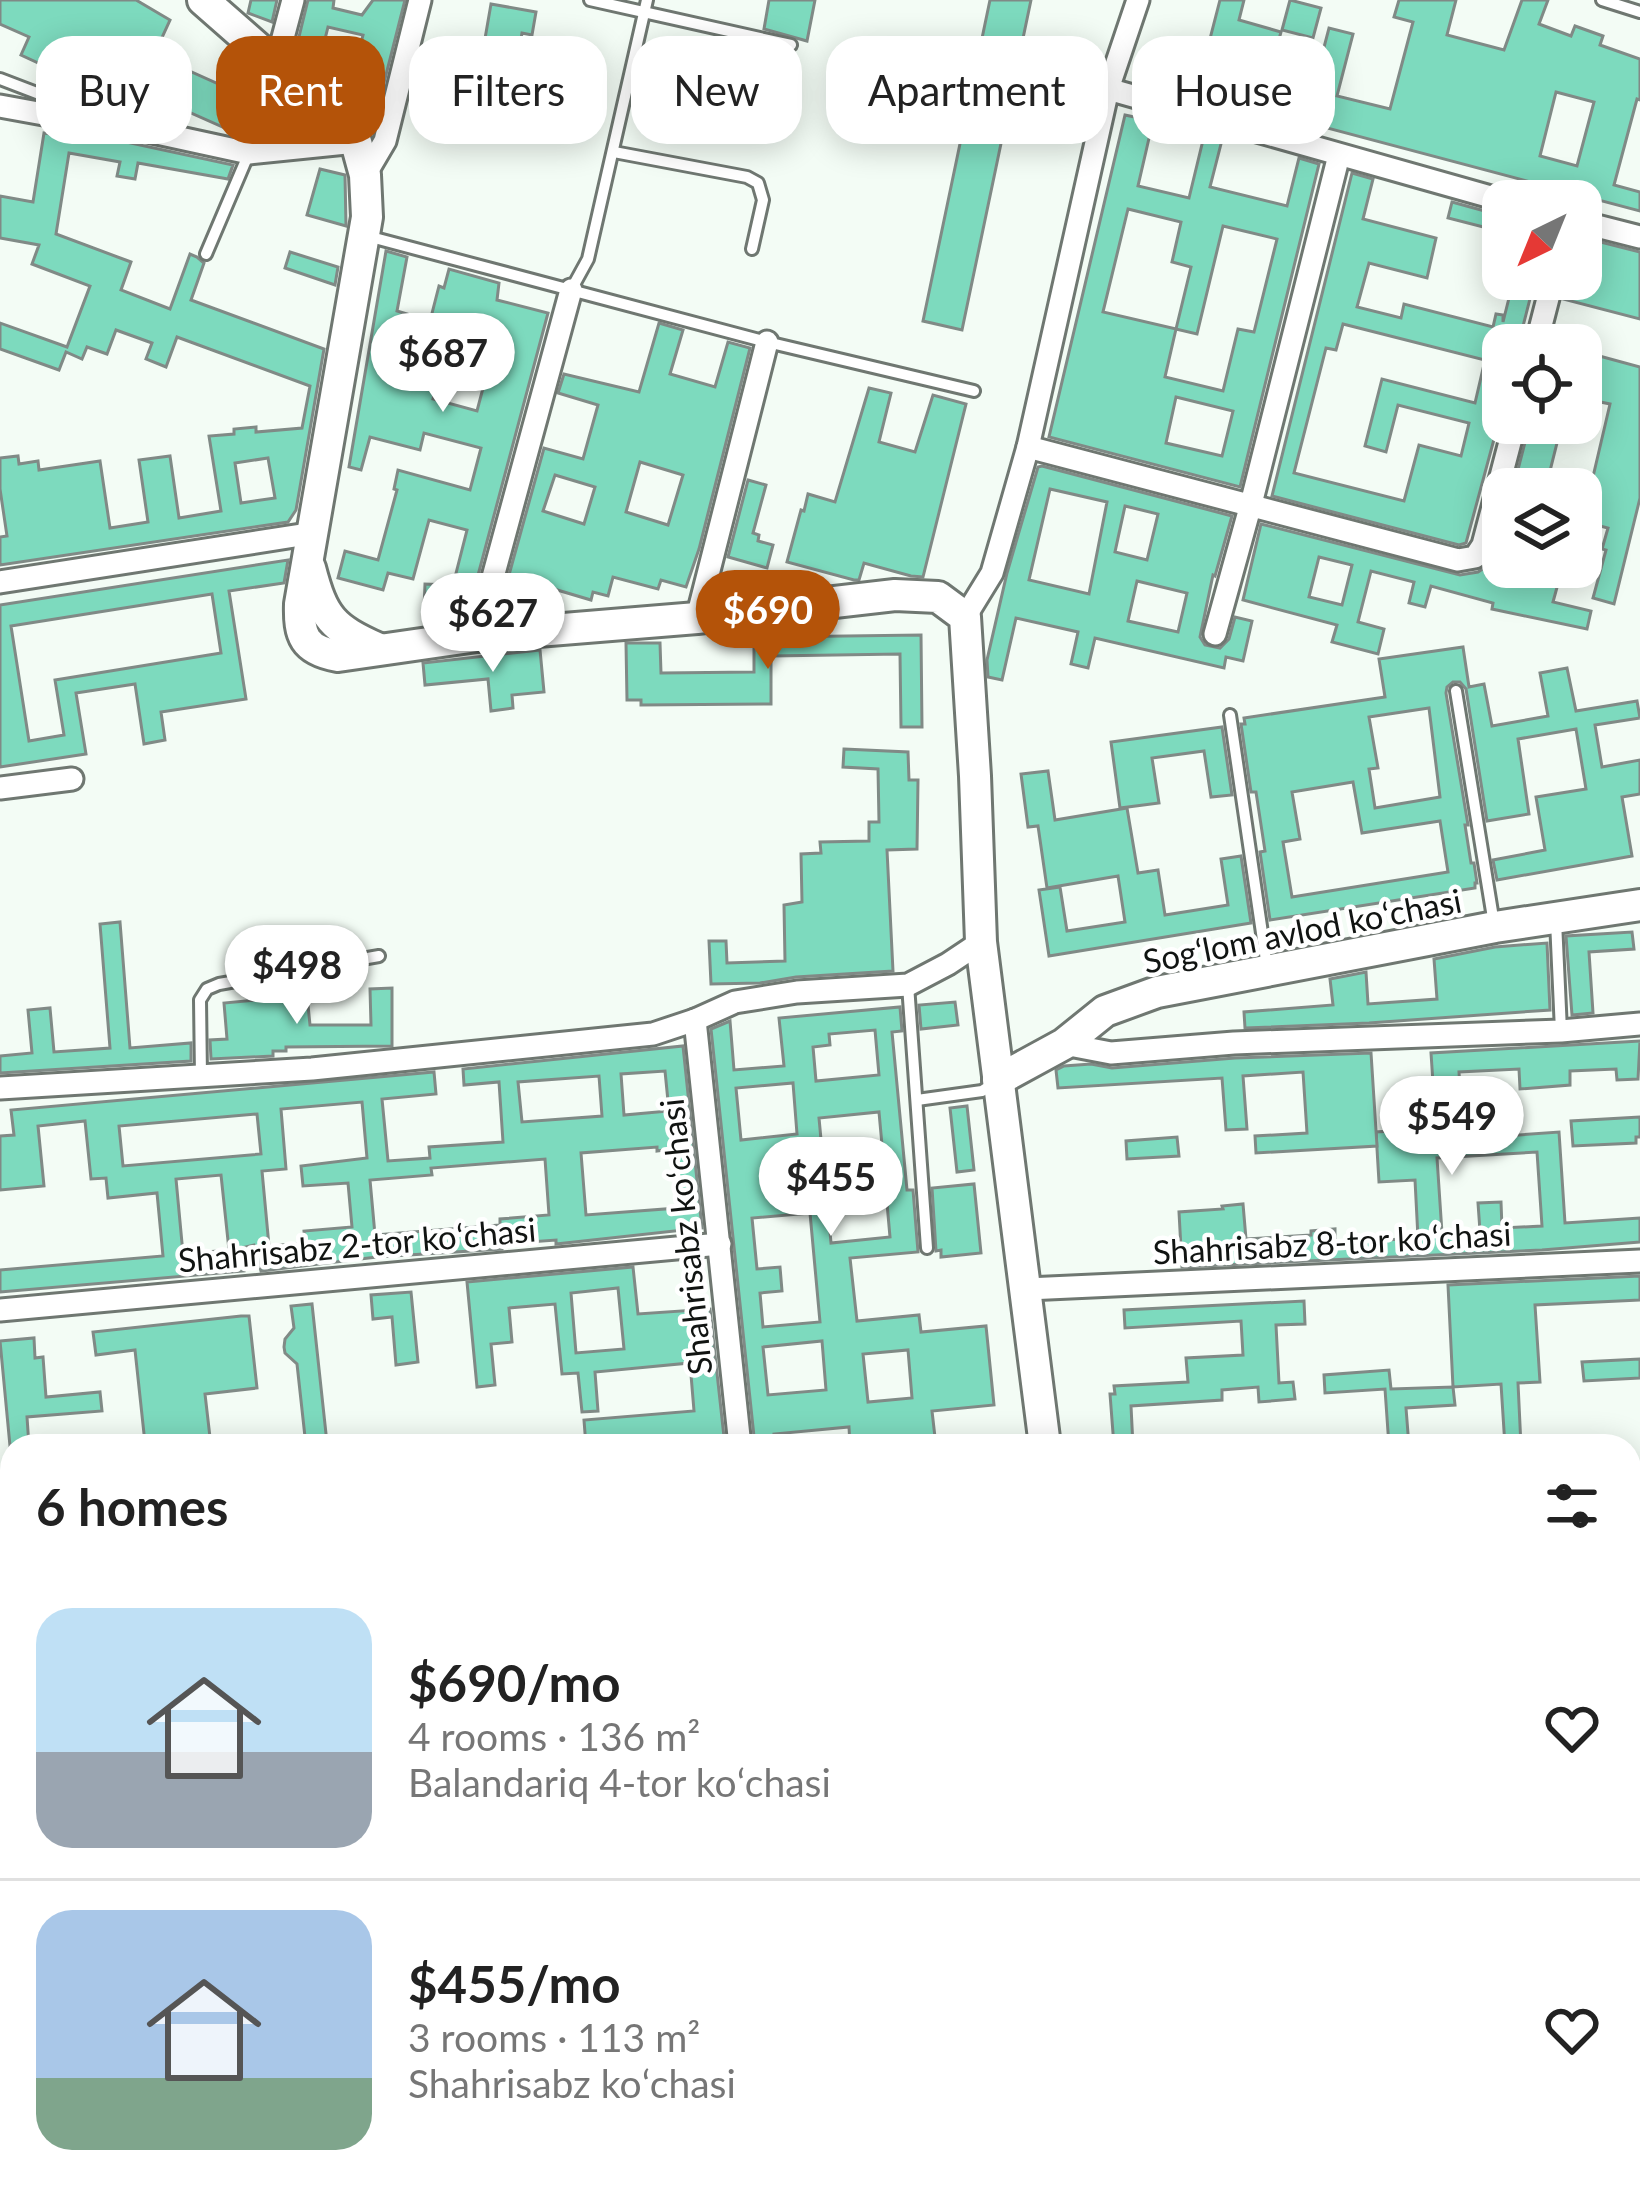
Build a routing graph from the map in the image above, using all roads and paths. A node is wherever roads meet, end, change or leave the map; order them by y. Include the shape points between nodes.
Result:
1 (203, 0) edge
2 (292, 0) edge
3 (420, 0) edge
4 (590, 0) edge
5 (1138, 0) edge
6 (1602, 0) edge
7 (645, 6) edge
8 (1640, 12) edge
9 (244, 36) edge
10 (283, 36) edge
11 (757, 36) edge
12 (0, 79) edge
13 (1108, 89) joint
14 (36, 93) edge
15 (0, 106) edge
16 (36, 112) edge
17 (192, 141) edge
18 (337, 144) edge
19 (357, 144) edge
20 (1096, 144) edge
21 (614, 152) junction
22 (249, 153) junction
23 (1339, 155) junction
24 (365, 175) junction
25 (1482, 195) edge
26 (1602, 227) edge
27 (364, 236) junction
28 (1640, 237) edge
29 (752, 249) dead end
30 (206, 254) dead end
31 (571, 290) junction
32 (767, 342) junction
33 (974, 391) dead end
34 (1509, 444) edge
35 (1028, 447) junction
36 (1251, 505) junction
37 (311, 547) junction
38 (0, 582) edge
39 (697, 617) junction
40 (965, 617) junction
41 (1215, 634) dead end
42 (478, 636) junction
43 (1456, 691) dead end
44 (1230, 715) dead end
45 (72, 779) dead end
46 (0, 788) edge
47 (1640, 905) edge
48 (1556, 920) junction
49 (1495, 927) junction
50 (981, 942) junction
51 (379, 956) dead end
52 (1268, 972) junction
53 (908, 985) junction
54 (695, 1020) junction
55 (1640, 1024) edge
56 (1562, 1031) junction
57 (1064, 1044) junction
58 (201, 1076) junction
59 (998, 1080) junction
60 (0, 1088) edge
61 (917, 1100) junction
62 (721, 1244) junction
63 (927, 1249) dead end
64 (1640, 1261) edge
65 (1027, 1289) junction
66 (0, 1310) edge
67 (739, 1434) edge
68 (1045, 1434) edge

1 - 9 street
2 - 10 street
3 - 24 street via 385,141
4 - 7 lane
5 - 13 street
6 - 8 lane
7 - 11 lane
7 - 21 lane
12 - 14 lane
13 - 23 street
15 - 16 street
17 - 22 street
18 - 22 street
19 - 24 street
20 - 35 street
21 - 29 lane via 758,183 763,200
21 - 31 lane via 588,259
22 - 30 lane
23 - 25 street
23 - 36 street
24 - 27 street
26 - 28 street
27 - 31 lane
27 - 37 street
31 - 32 lane
31 - 42 street
32 - 33 lane
32 - 39 street
34 - 36 street via 1475,556 1458,560
35 - 36 street
35 - 40 street via 992,573
36 - 41 street
37 - 38 street
37 - 42 street via 316,592 344,634 381,650
39 - 40 street via 895,595 938,597
39 - 42 street
40 - 50 street
43 - 49 lane
44 - 52 lane
45 - 46 street
47 - 48 street, Sogʻlom avlod koʻchasi
48 - 49 street, Sogʻlom avlod koʻchasi
48 - 56 lane
49 - 52 street, Sogʻlom avlod koʻchasi
50 - 53 street
50 - 59 street
51 - 58 lane via 207,989 200,1000
52 - 57 street, Sogʻlom avlod koʻchasi via 1157,992 1105,1011
53 - 54 street via 735,1002
53 - 61 lane
54 - 58 street via 653,1034
54 - 62 street, Shahrisabz koʻchasi
55 - 56 street
56 - 57 street via 1111,1053
57 - 59 street, Sogʻlom avlod koʻchasi
58 - 60 street
59 - 61 lane via 982,1091
59 - 65 street
61 - 63 lane
62 - 66 street, Shahrisabz 2-tor koʻchasi
62 - 67 street, Shahrisabz koʻchasi
64 - 65 street, Shahrisabz 8-tor koʻchasi
65 - 68 street

